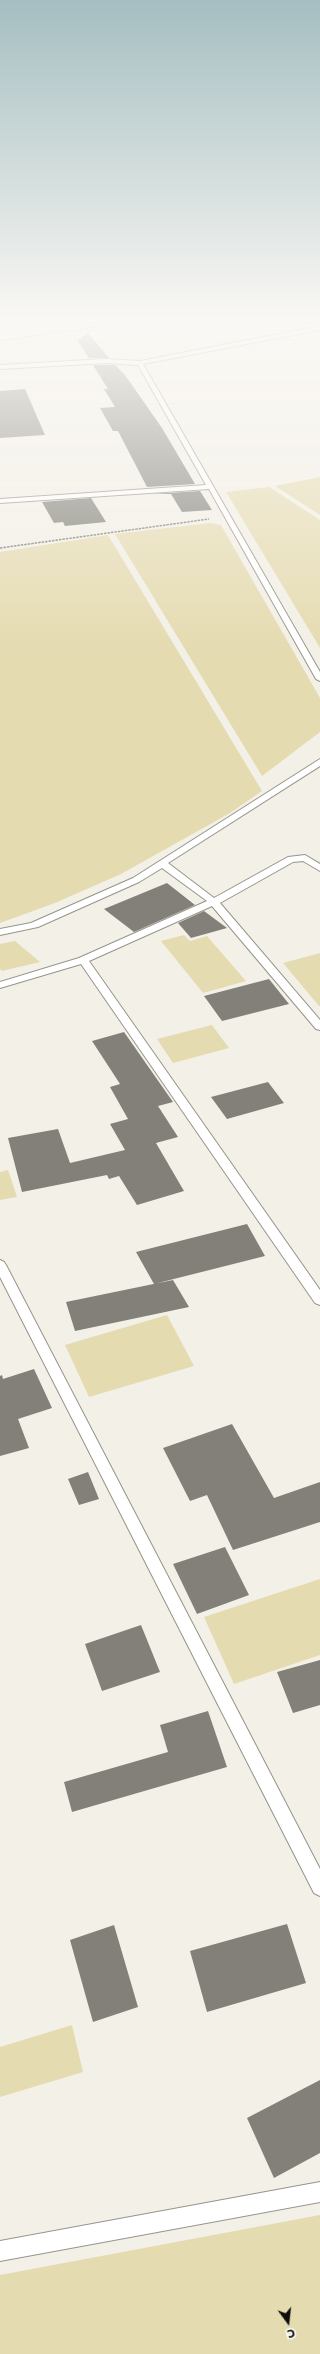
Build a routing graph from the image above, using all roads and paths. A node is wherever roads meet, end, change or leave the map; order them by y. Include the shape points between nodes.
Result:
1 (179, 432) edge
2 (210, 487) junction
3 (0, 501) edge
4 (226, 517) junction
5 (0, 548) edge
6 (320, 679) edge
7 (318, 766) edge
8 (163, 864) junction
9 (320, 868) edge
10 (214, 902) junction
11 (0, 932) edge
12 (83, 960) junction
13 (0, 985) edge
14 (320, 1027) edge
15 (0, 1265) edge
16 (320, 1300) edge
17 (320, 1887) edge
18 (320, 2192) edge
19 (0, 2251) edge

1 - 2 lane
2 - 3 lane
2 - 4 lane
4 - 5 path
4 - 6 lane
7 - 8 lane
8 - 10 lane
8 - 11 lane via 136,880 34,925
9 - 10 lane via 312,860 291,859
10 - 12 lane
10 - 14 lane
12 - 13 lane
12 - 16 lane
15 - 17 lane
18 - 19 lane

